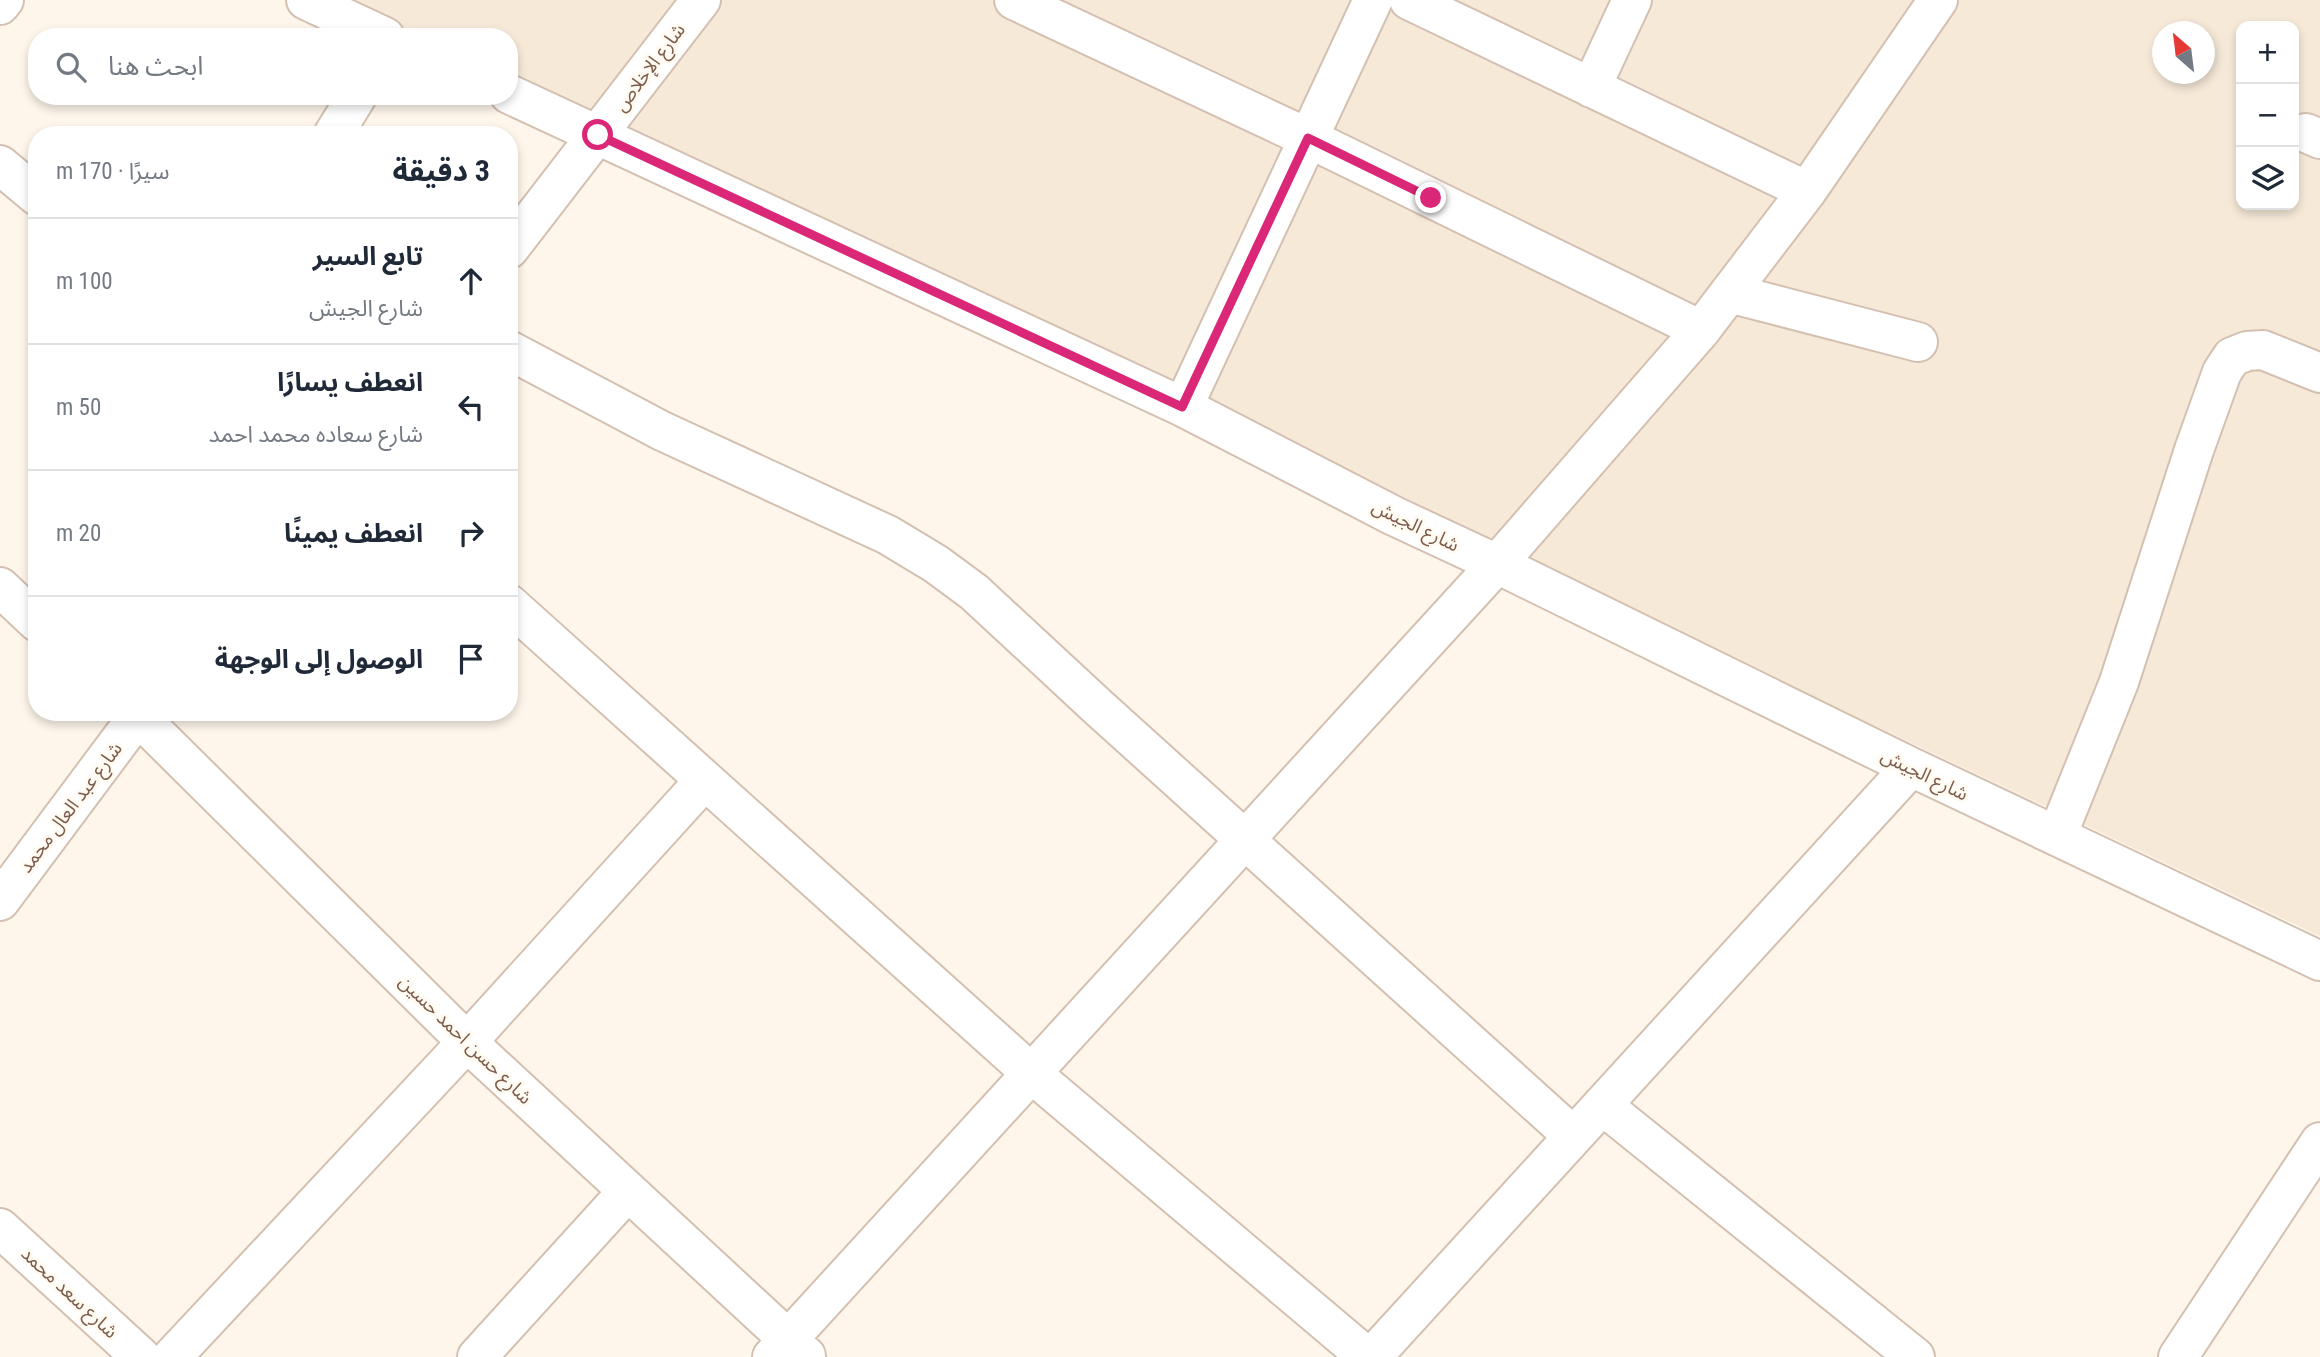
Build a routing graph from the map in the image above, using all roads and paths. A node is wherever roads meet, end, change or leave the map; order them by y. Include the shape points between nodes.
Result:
1 (4, 0) edge
2 (306, 0) edge
3 (701, 0) edge
4 (1014, 0) edge
5 (1373, 0) edge
6 (1409, 0) edge
7 (1632, 0) edge
8 (1938, 0) edge
9 (0, 5) edge
10 (365, 28) edge
11 (1591, 88) junction
12 (518, 98) edge
13 (351, 105) edge
14 (339, 126) edge
15 (598, 135) junction
16 (1308, 138) junction
17 (0, 165) edge
18 (28, 188) edge
19 (1807, 191) junction
20 (518, 237) edge
21 (1729, 293) junction
22 (1701, 330) junction
23 (1918, 342) dead end
24 (518, 355) edge
25 (2320, 373) edge
26 (1182, 407) junction
27 (1497, 564) junction
28 (0, 587) edge
29 (518, 612) edge
30 (28, 613) edge
31 (133, 721) edge
32 (145, 721) edge
33 (1911, 767) junction
34 (705, 780) junction
35 (2057, 836) junction
36 (1245, 839) junction
37 (0, 901) edge
38 (2320, 961) edge
39 (467, 1042) junction
40 (1031, 1073) junction
41 (1602, 1105) junction
42 (1573, 1136) junction
43 (2320, 1142) edge
44 (628, 1192) junction
45 (0, 1228) edge
46 (789, 1351) edge
47 (141, 1357) edge
48 (172, 1357) edge
49 (477, 1357) edge
50 (1370, 1357) edge
51 (1915, 1357) edge
52 (2178, 1357) edge

1 - 9 street
2 - 10 street
3 - 15 street, شارع الإخلاص
4 - 16 street
5 - 16 street
6 - 11 street
7 - 11 street
8 - 19 street
11 - 19 street
12 - 15 street, شارع الجيش
13 - 14 street
15 - 20 street
15 - 26 street, شارع الجيش
16 - 22 street
16 - 26 street
17 - 18 street
19 - 21 street
21 - 22 street
21 - 23 street
22 - 27 street
24 - 36 street via 682,440 888,535 936,564 974,592
25 - 35 street via 2263,350 2232,357 2222,372 2119,682
26 - 27 street, شارع الجيش
27 - 33 street, شارع الجيش
27 - 36 street
28 - 30 street
29 - 34 street
31 - 37 street, شارع عبد العال محمد
32 - 39 street, شارع حسن احمد حسين
33 - 35 street, شارع الجيش
33 - 41 street
34 - 39 street
34 - 40 street
35 - 38 street, شارع الجيش
36 - 40 street
36 - 42 street
39 - 44 street, شارع حسن احمد حسين
39 - 48 street
40 - 46 street
40 - 50 street
41 - 42 street
41 - 51 street
42 - 50 street
43 - 52 street
44 - 46 street, شارع حسن احمد حسين
44 - 49 street
45 - 47 street, شارع سعد محمد

